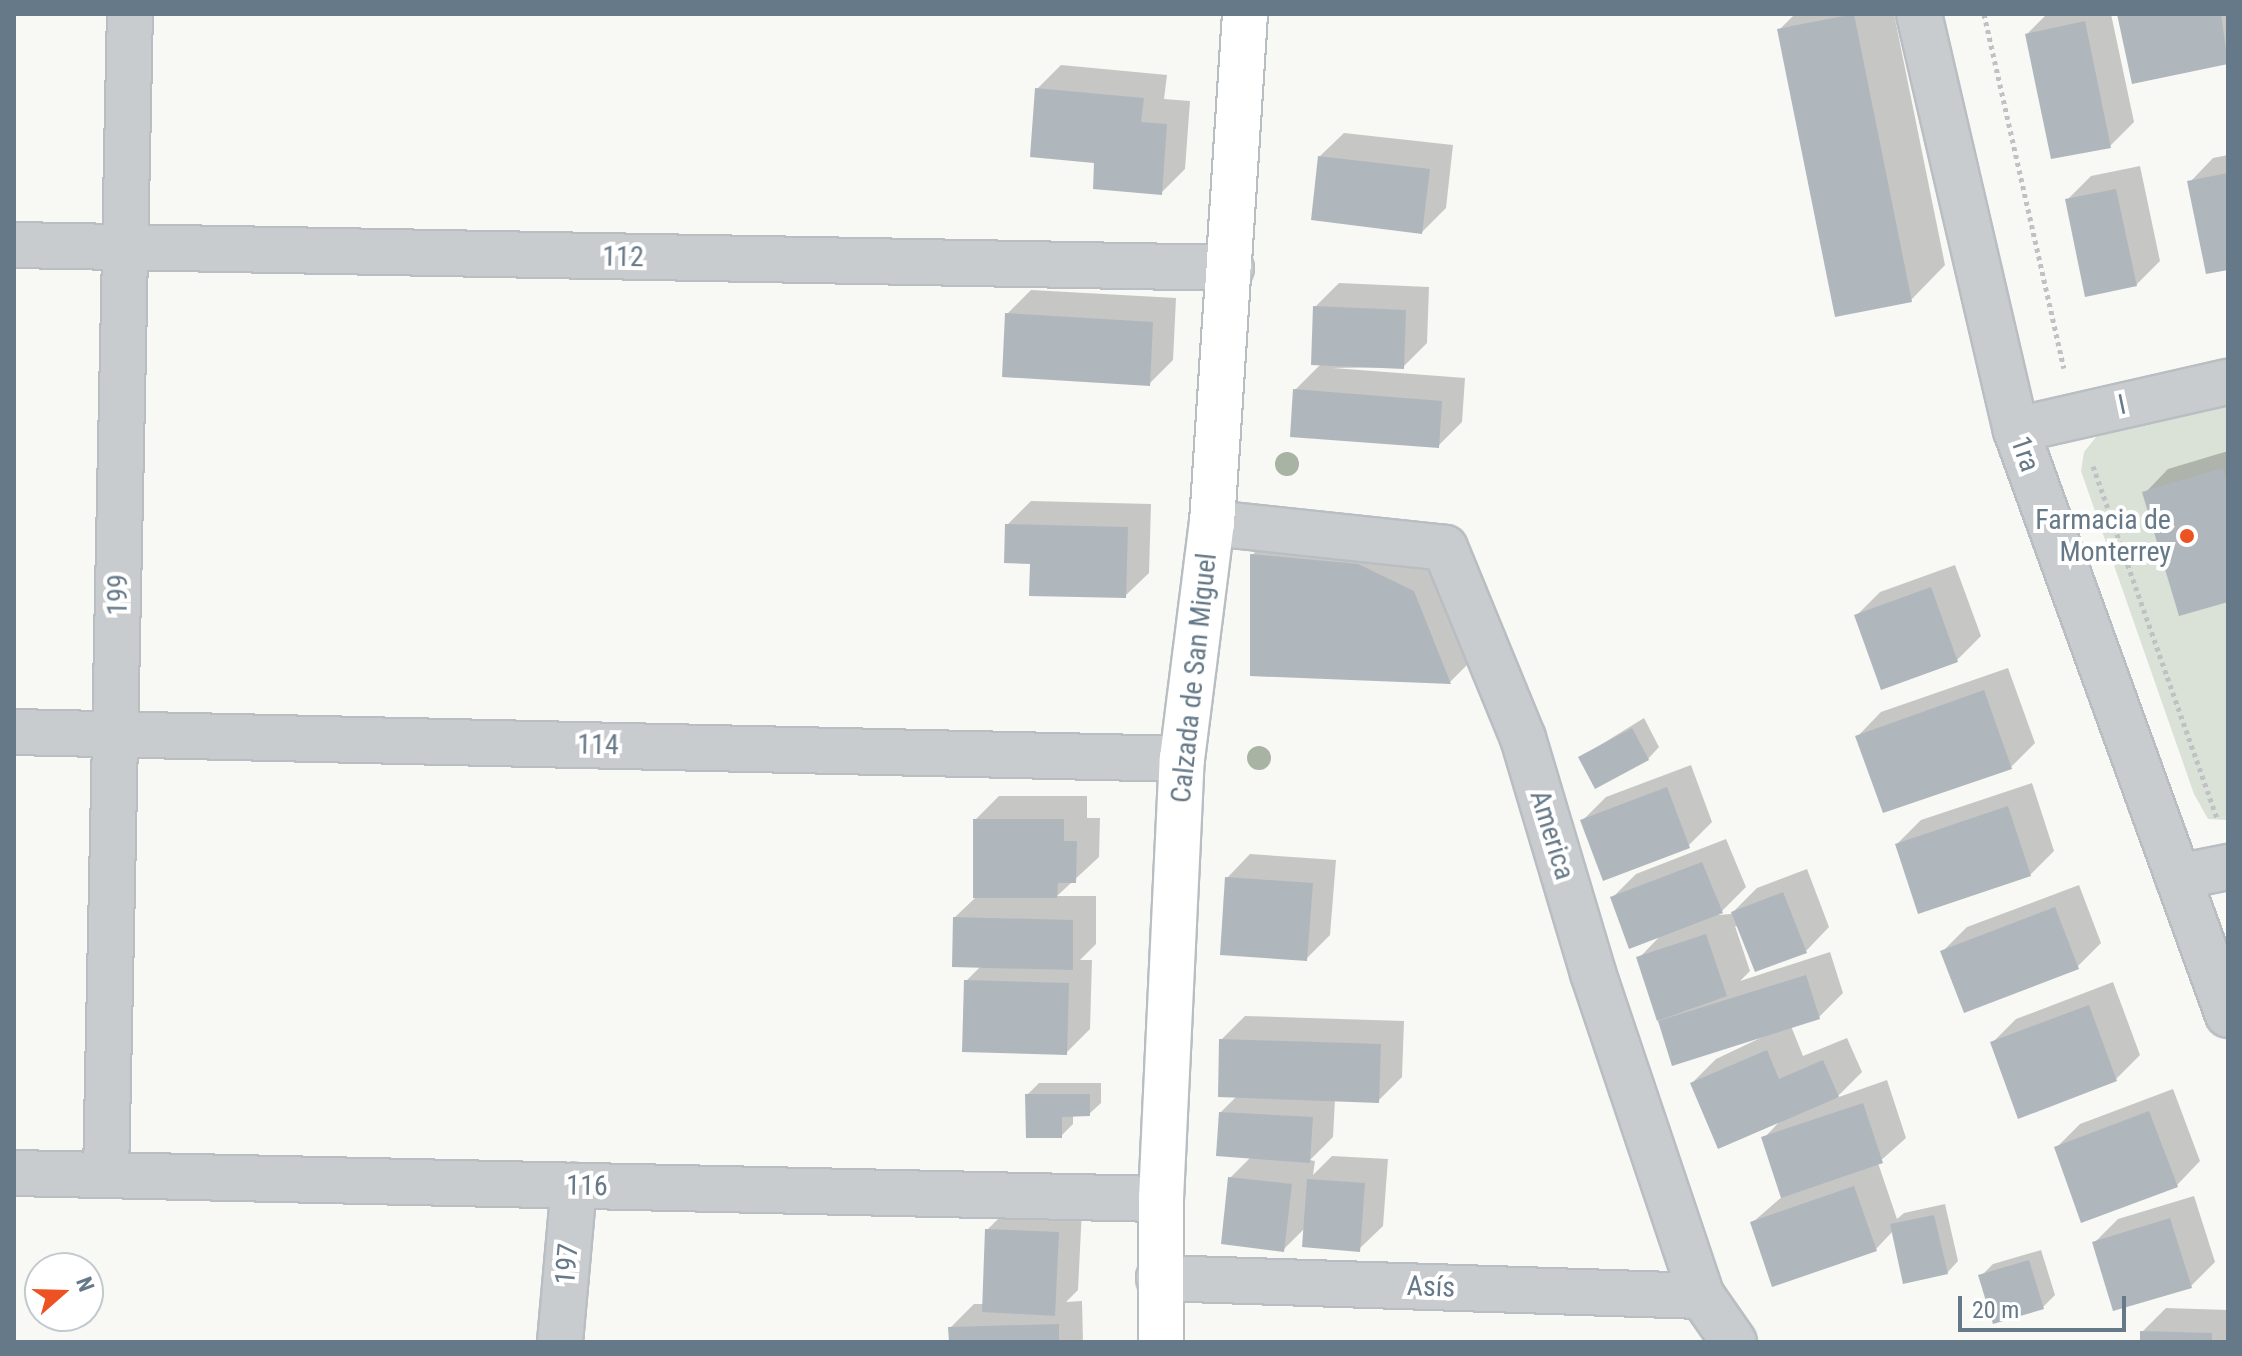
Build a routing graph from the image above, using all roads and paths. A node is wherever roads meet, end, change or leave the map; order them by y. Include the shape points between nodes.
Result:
1 (130, 14) edge
2 (1245, 14) edge
3 (1919, 14) edge
4 (14, 245) edge
5 (125, 247) junction
6 (1231, 268) junction
7 (2228, 382) edge
8 (2016, 430) junction
9 (1212, 523) junction
10 (14, 732) edge
11 (116, 734) junction
12 (1182, 759) junction
13 (2228, 867) edge
14 (2178, 877) junction
15 (2228, 1015) edge
16 (14, 1173) edge
17 (106, 1175) junction
18 (574, 1186) junction
19 (1161, 1199) junction
20 (1159, 1278) junction
21 (1702, 1296) junction
22 (560, 1342) edge
23 (1161, 1342) edge
24 (1734, 1342) edge

1 - 5 street, 199
2 - 6 main road, Calzada de San Miguel
3 - 8 street, 1ra
4 - 5 street, 112
5 - 6 street, 112
5 - 11 street, 199
6 - 9 main road, Calzada de San Miguel
7 - 8 street, I
8 - 14 street, 1ra
9 - 12 main road, Calzada de San Miguel
9 - 21 street, America via 1445,548 1523,738 1593,973
10 - 11 street, 114
11 - 12 street, 114
11 - 17 street, 199
12 - 19 main road, Calzada de San Miguel
13 - 14 street
14 - 15 street, 1ra
16 - 17 street, 116
17 - 18 street, 116
18 - 19 street, 116
18 - 22 street, 197
19 - 20 main road, Calzada de San Miguel
20 - 21 street, Asís
20 - 23 main road, Calzada de San Miguel
21 - 24 street, America

